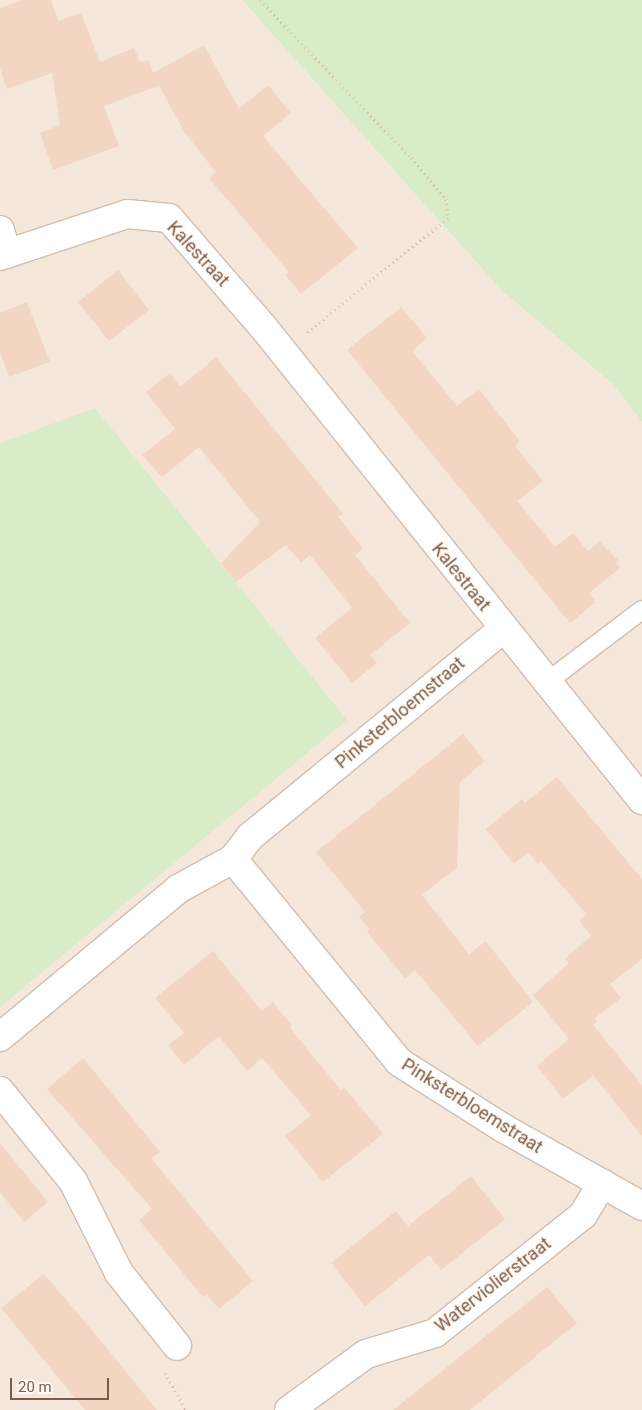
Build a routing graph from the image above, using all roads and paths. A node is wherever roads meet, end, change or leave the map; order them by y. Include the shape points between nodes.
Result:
1 (260, 0) edge
2 (2, 247) edge
3 (283, 352) junction
4 (642, 610) edge
5 (502, 629) junction
6 (547, 682) junction
7 (642, 800) edge
8 (233, 859) junction
9 (0, 1037) edge
10 (0, 1091) edge
11 (602, 1183) junction
12 (642, 1206) edge
13 (177, 1346) dead end
14 (289, 1410) edge

1 - 3 path via 446,199 448,218
2 - 3 street, Kalestraat via 127,214 169,218
3 - 5 street, Kalestraat
4 - 6 lane
5 - 6 street, Kalestraat
5 - 8 street, Pinksterbloemstraat via 250,837
6 - 7 street, Kalestraat
8 - 9 street, Pinksterbloemstraat via 178,889
8 - 11 street, Pinksterbloemstraat via 399,1062 503,1128
10 - 13 street via 73,1180 119,1272
11 - 12 street, Pinksterbloemstraat
11 - 14 street, Waterviolierstraat via 583,1215 435,1333 366,1354

